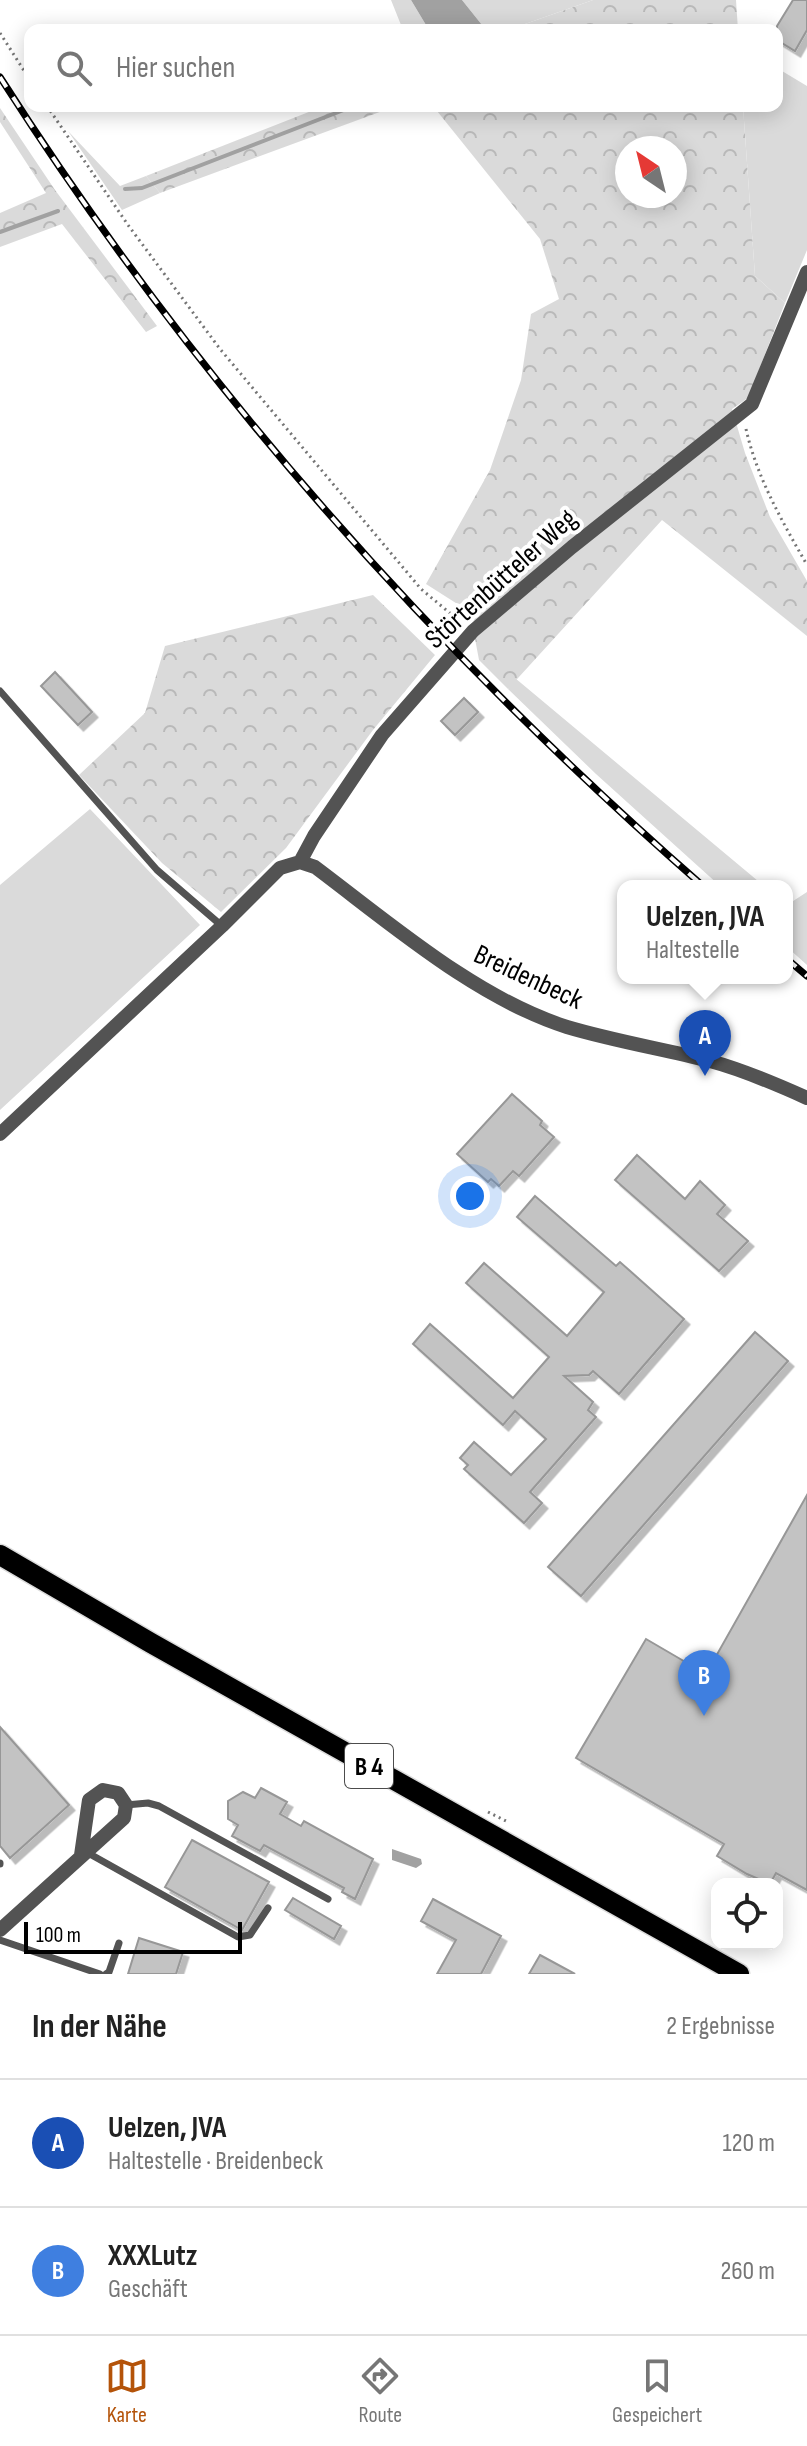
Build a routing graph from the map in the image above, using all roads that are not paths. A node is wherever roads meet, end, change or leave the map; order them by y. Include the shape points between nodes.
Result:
1 (807, 272) edge
2 (0, 691) edge
3 (300, 862) junction
4 (222, 926) junction
5 (807, 1098) edge
6 (0, 1134) edge
7 (0, 1555) edge
8 (126, 1805) junction
9 (84, 1853) junction
10 (328, 1899) dead end
11 (268, 1908) dead end
12 (0, 1930) edge
13 (0, 1940) edge
14 (119, 1943) dead end
15 (84, 1972) edge
16 (103, 1974) edge
17 (739, 1974) edge

1 - 3 street, Störtenbütteler Weg via 752,404 473,631 382,735
2 - 4 lane via 157,870
3 - 4 street via 280,868
3 - 5 street, Breidenbeck via 315,867 493,994 566,1026 712,1062
4 - 6 street
7 - 17 main road, B 4
8 - 9 street via 124,1818
8 - 9 street via 109,1789 92,1796
8 - 10 lane via 159,1806
9 - 11 lane via 238,1937 250,1935
9 - 12 street
13 - 15 lane
14 - 16 lane via 109,1972
15 - 16 lane

